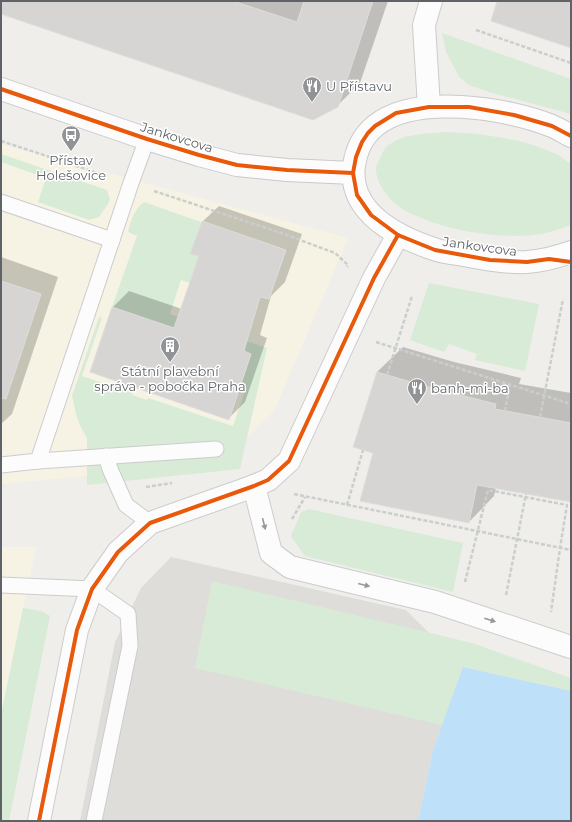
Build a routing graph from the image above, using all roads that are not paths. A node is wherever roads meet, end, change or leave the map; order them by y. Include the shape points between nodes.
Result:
1 (431, 1) edge
2 (1, 89) edge
3 (429, 107) junction
4 (571, 136) edge
5 (147, 139) junction
6 (353, 173) junction
7 (1, 202) edge
8 (398, 235) junction
9 (112, 240) junction
10 (571, 252) edge
11 (549, 259) junction
12 (571, 262) edge
13 (216, 449) dead end
14 (106, 456) junction
15 (38, 461) junction
16 (1, 465) edge
17 (254, 486) junction
18 (150, 523) junction
19 (1, 585) edge
20 (92, 589) junction
21 (571, 647) edge
22 (39, 821) edge
23 (94, 821) edge

1 - 3 street via 424,25
2 - 5 street, Jankovcova
3 - 4 street, Jankovcova via 469,107 514,115 552,126
3 - 6 street, Jankovcova via 396,113 375,126 362,142
5 - 6 street, Jankovcova via 237,165
5 - 9 lane
6 - 8 street, Jankovcova via 357,195 371,215
7 - 9 lane
8 - 11 street, Jankovcova via 435,250 490,260 526,262
8 - 17 street via 374,278 288,461 268,480
9 - 15 lane
10 - 11 street
11 - 12 street, Jankovcova
13 - 14 lane
14 - 15 lane
14 - 18 lane via 126,506
15 - 16 lane
17 - 18 street
17 -> 21 street via 272,553 290,567 435,602
18 - 20 street via 118,552
19 - 20 lane
20 - 22 street via 77,630
20 - 23 lane via 128,614 130,646

